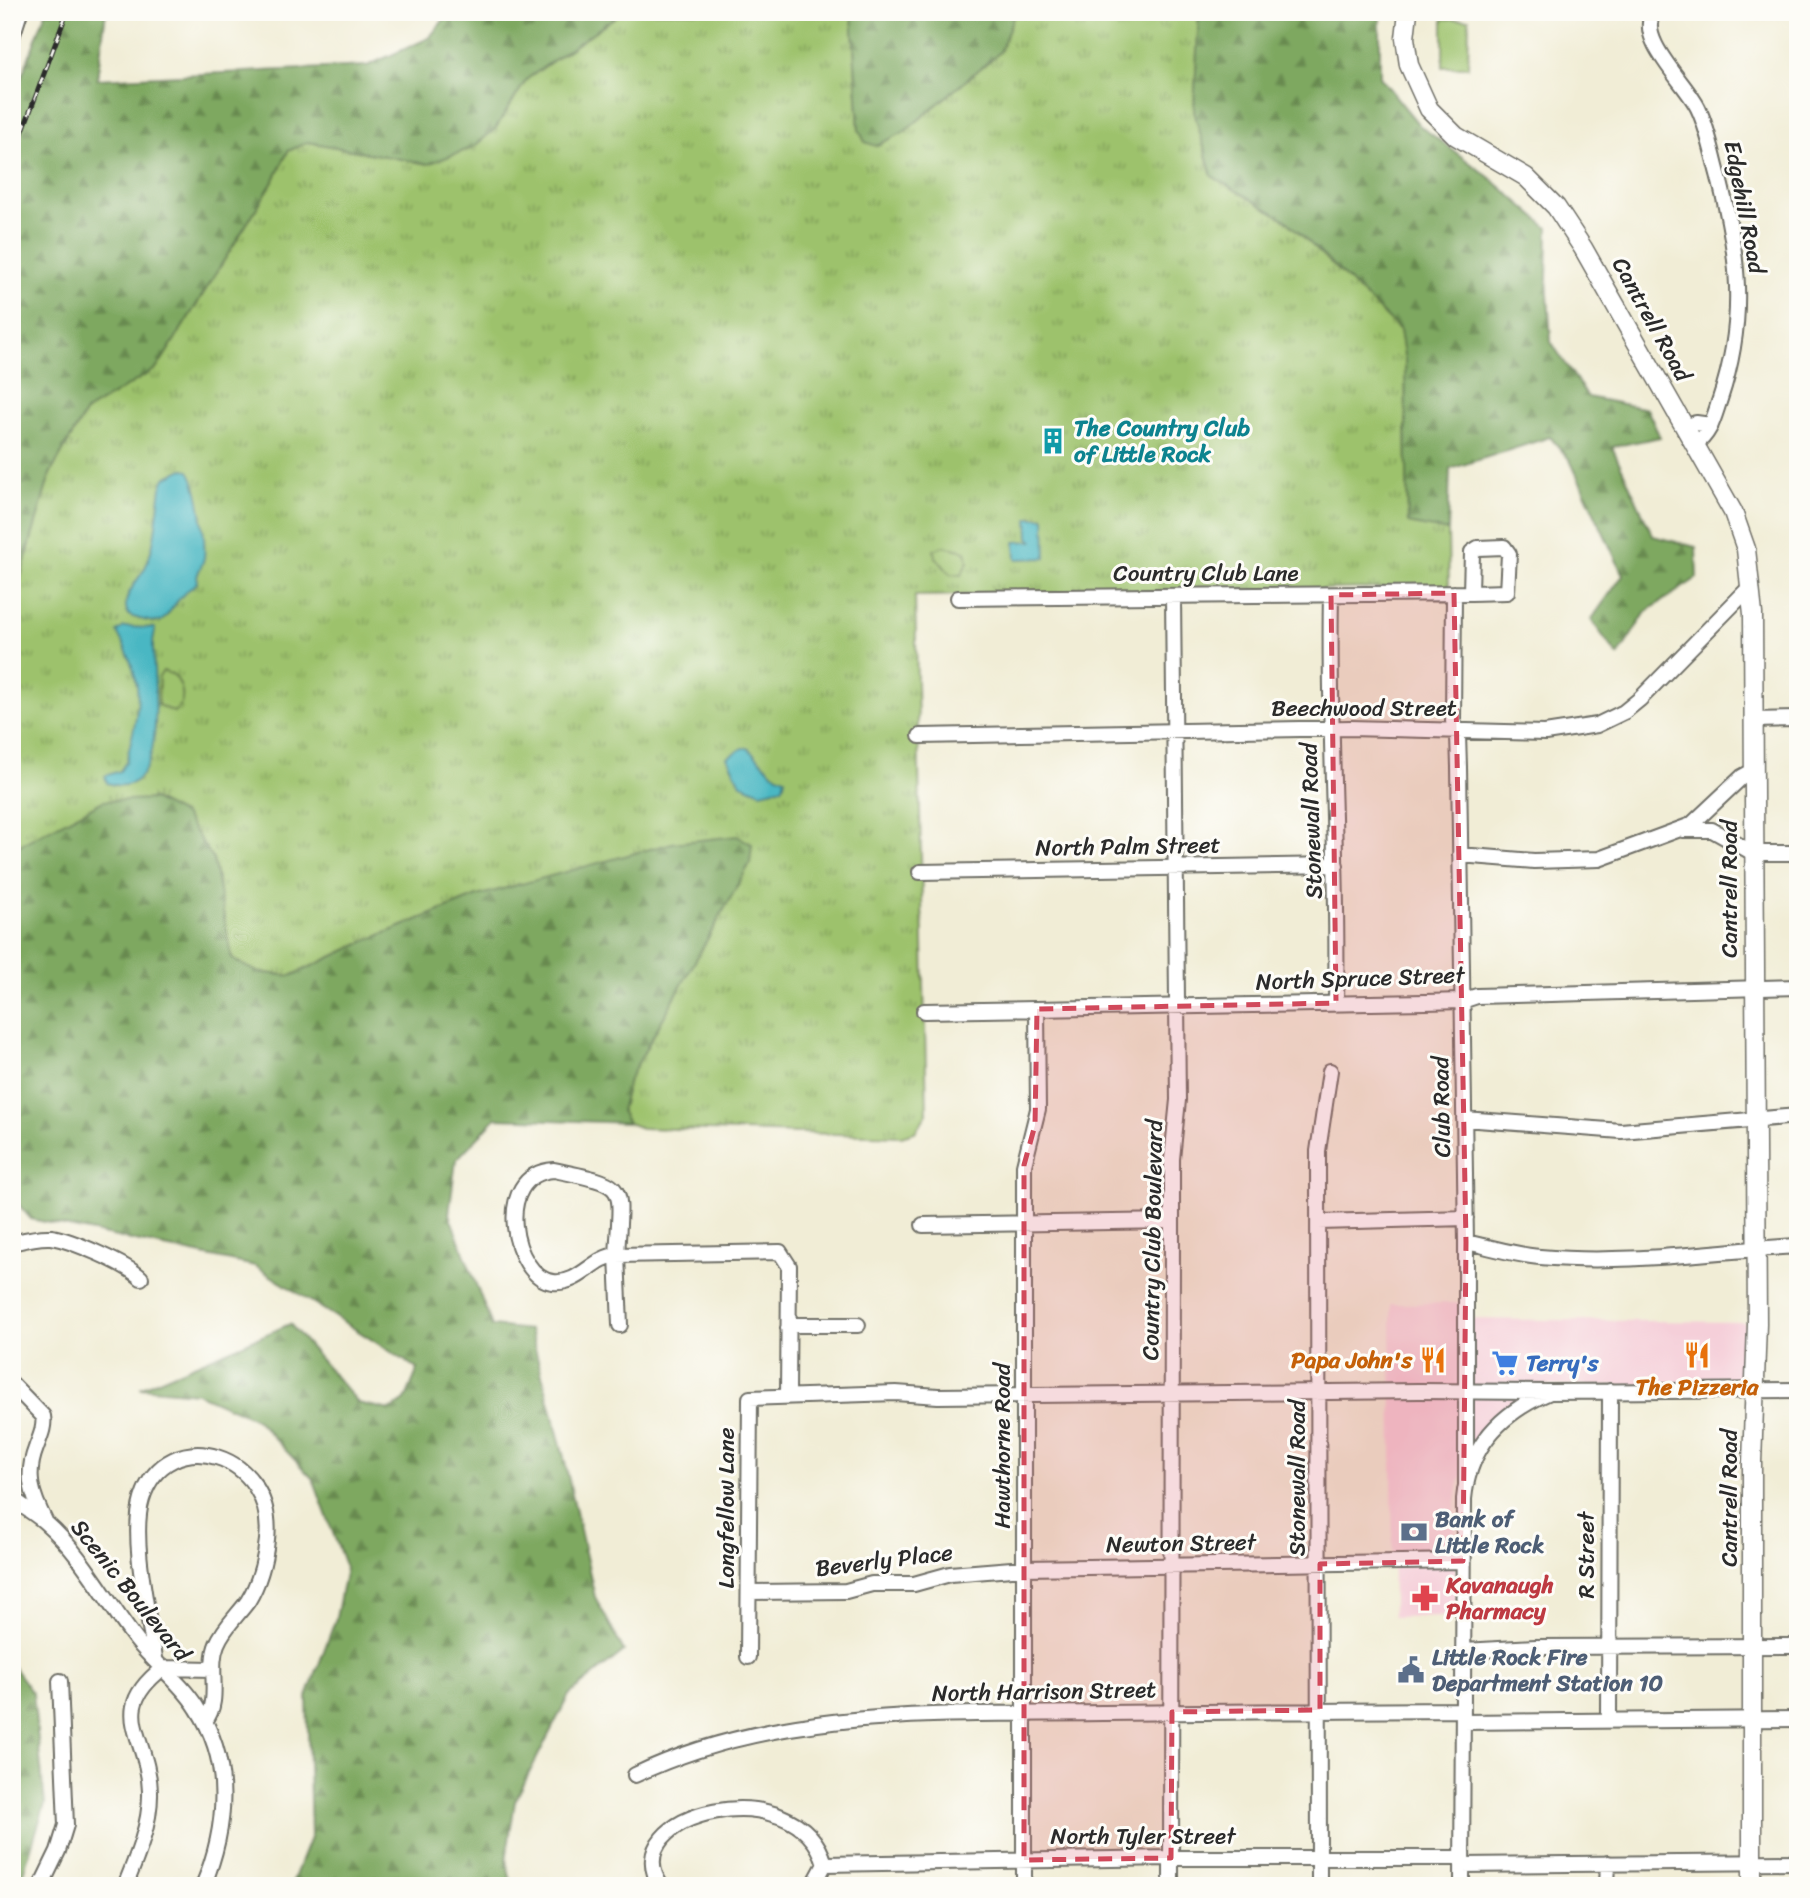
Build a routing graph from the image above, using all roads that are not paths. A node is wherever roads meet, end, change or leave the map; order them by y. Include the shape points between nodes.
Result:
1 (20, 12) edge
2 (1408, 12) edge
3 (1654, 12) edge
4 (12, 37) edge
5 (1711, 425) junction
6 (1685, 427) junction
7 (1695, 444) junction
8 (1751, 586) junction
9 (1454, 593) junction
10 (1471, 593) dead end
11 (1331, 595) junction
12 (1173, 596) junction
13 (958, 598) dead end
14 (1798, 719) edge
15 (1753, 720) junction
16 (1331, 729) junction
17 (1455, 729) junction
18 (1174, 732) junction
19 (920, 736) dead end
20 (1753, 771) junction
21 (1679, 831) junction
22 (1753, 853) junction
23 (1798, 853) edge
24 (1460, 855) junction
25 (1336, 865) junction
26 (1175, 868) junction
27 (920, 872) dead end
28 (1798, 987) edge
29 (1755, 990) junction
30 (1462, 1001) junction
31 (1336, 1003) junction
32 (1177, 1007) junction
33 (1037, 1009) junction
34 (924, 1011) dead end
35 (1330, 1071) dead end
36 (1798, 1116) edge
37 (1464, 1119) junction
38 (1755, 1121) junction
39 (1465, 1218) junction
40 (1172, 1221) junction
41 (1319, 1222) junction
42 (1024, 1224) junction
43 (923, 1225) dead end
44 (1466, 1242) junction
45 (12, 1243) edge
46 (1798, 1246) edge
47 (1756, 1248) junction
48 (617, 1255) junction
49 (141, 1278) dead end
50 (620, 1325) dead end
51 (858, 1325) dead end
52 (788, 1328) junction
53 (12, 1384) edge
54 (1756, 1390) junction
55 (1798, 1390) edge
56 (1464, 1391) junction
57 (1609, 1391) junction
58 (1172, 1392) junction
59 (1550, 1392) junction
60 (1319, 1393) junction
61 (788, 1395) junction
62 (1024, 1396) junction
63 (1466, 1483) junction
64 (12, 1498) edge
65 (46, 1522) junction
66 (1463, 1561) junction
67 (1320, 1564) junction
68 (1172, 1565) junction
69 (1024, 1568) junction
70 (749, 1592) junction
71 (1753, 1645) junction
72 (1798, 1646) edge
73 (1609, 1648) junction
74 (1464, 1651) junction
75 (748, 1657) dead end
76 (159, 1663) junction
77 (214, 1669) junction
78 (60, 1681) dead end
79 (1320, 1710) junction
80 (1172, 1712) junction
81 (1024, 1713) junction
82 (1463, 1716) junction
83 (1798, 1719) edge
84 (1608, 1720) junction
85 (1752, 1720) junction
86 (205, 1721) junction
87 (635, 1775) dead end
88 (1171, 1858) junction
89 (1319, 1858) junction
90 (1024, 1860) junction
91 (1462, 1862) junction
92 (1752, 1862) junction
93 (1798, 1862) edge
94 (1608, 1863) junction
95 (825, 1864) junction
96 (41, 1886) edge
97 (125, 1886) edge
98 (203, 1886) edge
99 (661, 1886) edge
100 (813, 1886) edge
101 (1024, 1886) edge
102 (1171, 1886) edge
103 (1319, 1886) edge
104 (1462, 1886) edge
105 (1607, 1886) edge
106 (1752, 1886) edge

1 - 4 street
2 - 6 main road, Cantrell Road via 1409,65 1429,109 1456,136 1526,177 1556,207
3 - 5 street, Edgehill Road via 1648,24 1650,38 1688,91 1705,125 1735,255 1736,337
5 - 6 street
5 - 7 street, Edgehill Road
6 - 7 main road, Cantrell Road
7 - 8 main road, Cantrell Road via 1740,530
8 - 15 main road, Cantrell Road
8 - 17 street, Beechwood Street via 1640,699 1597,725 1545,733
9 - 10 street, Country Club Lane
9 - 11 street, Country Club Lane
9 - 17 street
11 - 12 street, Country Club Lane
11 - 16 street, Stonewall Road
12 - 13 street, Country Club Lane
12 - 18 street, Country Club Boulevard
14 - 15 street
15 - 20 main road, Cantrell Road
16 - 17 street, Beechwood Street
16 - 18 street, Beechwood Street
16 - 25 street, Stonewall Road
17 - 24 street, Club Road
18 - 19 street, Beechwood Street
18 - 26 street, Country Club Boulevard
20 - 21 street
20 - 22 main road, Cantrell Road
21 - 22 street via 1712,830
21 - 24 street via 1585,862
22 - 23 street
22 - 29 main road, Cantrell Road
24 - 30 street, Club Road
25 - 26 street, North Palm Street
25 - 31 street, Stonewall Road
26 - 27 street, North Palm Street
26 - 32 street, Country Club Boulevard
28 - 29 street, North Spruce Street
29 - 30 street, North Spruce Street via 1477,996
29 - 38 main road, Cantrell Road
30 - 31 street, North Spruce Street
30 - 37 street, Club Road
31 - 32 street, North Spruce Street
32 - 33 street, North Spruce Street
32 - 40 street, Country Club Boulevard
33 - 34 street, North Spruce Street
33 - 42 street, Hawthorne Road via 1038,1109 1024,1158
35 - 41 street, Stonewall Road via 1318,1151
36 - 38 street
37 - 38 street via 1621,1131
37 - 39 street, Club Road
38 - 47 main road, Cantrell Road
39 - 41 street
39 - 44 street, Club Road
40 - 42 street
40 - 58 street, Country Club Boulevard
41 - 60 street, Stonewall Road
42 - 43 street
42 - 62 street, Hawthorne Road
44 - 47 street via 1539,1257 1576,1258 1673,1257
44 - 56 street, Club Road
45 - 49 street via 48,1237 60,1240
46 - 47 street
47 - 54 main road, Cantrell Road
48 - 48 street via 561,1282 534,1274 523,1256 516,1220 515,1201 523,1183 537,1173 554,1170 611,1185 620,1202
48 - 50 street
48 - 52 street via 780,1252 789,1266
51 - 52 street
52 - 61 street
53 - 65 street via 43,1416 29,1477
54 - 55 street
54 - 57 street
54 - 71 main road, Cantrell Road
56 - 59 street
56 - 60 street
56 - 63 street, Club Road
57 - 59 street
57 - 73 street, R Street
58 - 60 street
58 - 62 street
58 - 68 street, Country Club Boulevard
59 - 63 street via 1521,1406 1495,1427 1478,1451
60 - 67 street, Stonewall Road
61 - 62 street
61 - 70 street, Longfellow Lane via 750,1398
62 - 69 street, Hawthorne Road
63 - 66 street, Club Road
64 - 65 street, Scenic Boulevard
65 - 76 street, Scenic Boulevard
66 - 67 street, Newton Street
66 - 74 street, Club Road
67 - 68 street, Newton Street
67 - 79 street, Stonewall Road
68 - 69 street, Newton Street
68 - 80 street, Country Club Boulevard
69 - 70 street, Beverly Place via 950,1574 914,1584 872,1584 846,1591
69 - 81 street, Hawthorne Road
70 - 75 street, Longfellow Lane
71 - 72 street
71 - 73 street
71 - 85 main road, Cantrell Road
73 - 74 street
73 - 84 street, R Street
74 - 82 street, Club Road
76 - 77 street
76 - 77 street via 138,1534 142,1498 150,1481 168,1464 192,1455 215,1456 238,1466 256,1484 265,1504 268,1530 257,1583 222,1634
76 - 86 street, Scenic Boulevard
76 - 97 street via 132,1707 150,1793 139,1852
77 - 86 street via 212,1709
78 - 96 street via 66,1825
79 - 80 street, North Harrison Street
79 - 82 street, North Harrison Street
79 - 89 street, Stonewall Road
80 - 81 street, North Harrison Street
80 - 88 street, Country Club Boulevard
81 - 87 street, North Harrison Street via 923,1715 783,1730 676,1755
81 - 90 street, Hawthorne Road
82 - 84 street, North Harrison Street
82 - 91 street, Club Road
83 - 85 street, North Harrison Street
84 - 85 street, North Harrison Street
85 - 92 main road, Cantrell Road
86 - 98 street, Scenic Boulevard via 217,1754 224,1801 219,1837
88 - 89 street, North Tyler Street
88 - 90 street, North Tyler Street
88 - 102 street, Country Club Boulevard
89 - 91 street, North Tyler Street
89 - 103 street, Stonewall Road
90 - 95 street, North Tyler Street
90 - 101 street, Hawthorne Road
91 - 94 street, North Tyler Street
91 - 104 street, Club Road
92 - 93 street, North Tyler Street
92 - 94 street, North Tyler Street
92 - 106 main road, Cantrell Road
94 - 105 street
95 - 99 street via 814,1840 793,1824 761,1811 729,1808 688,1820 660,1840 653,1867
95 - 100 street

